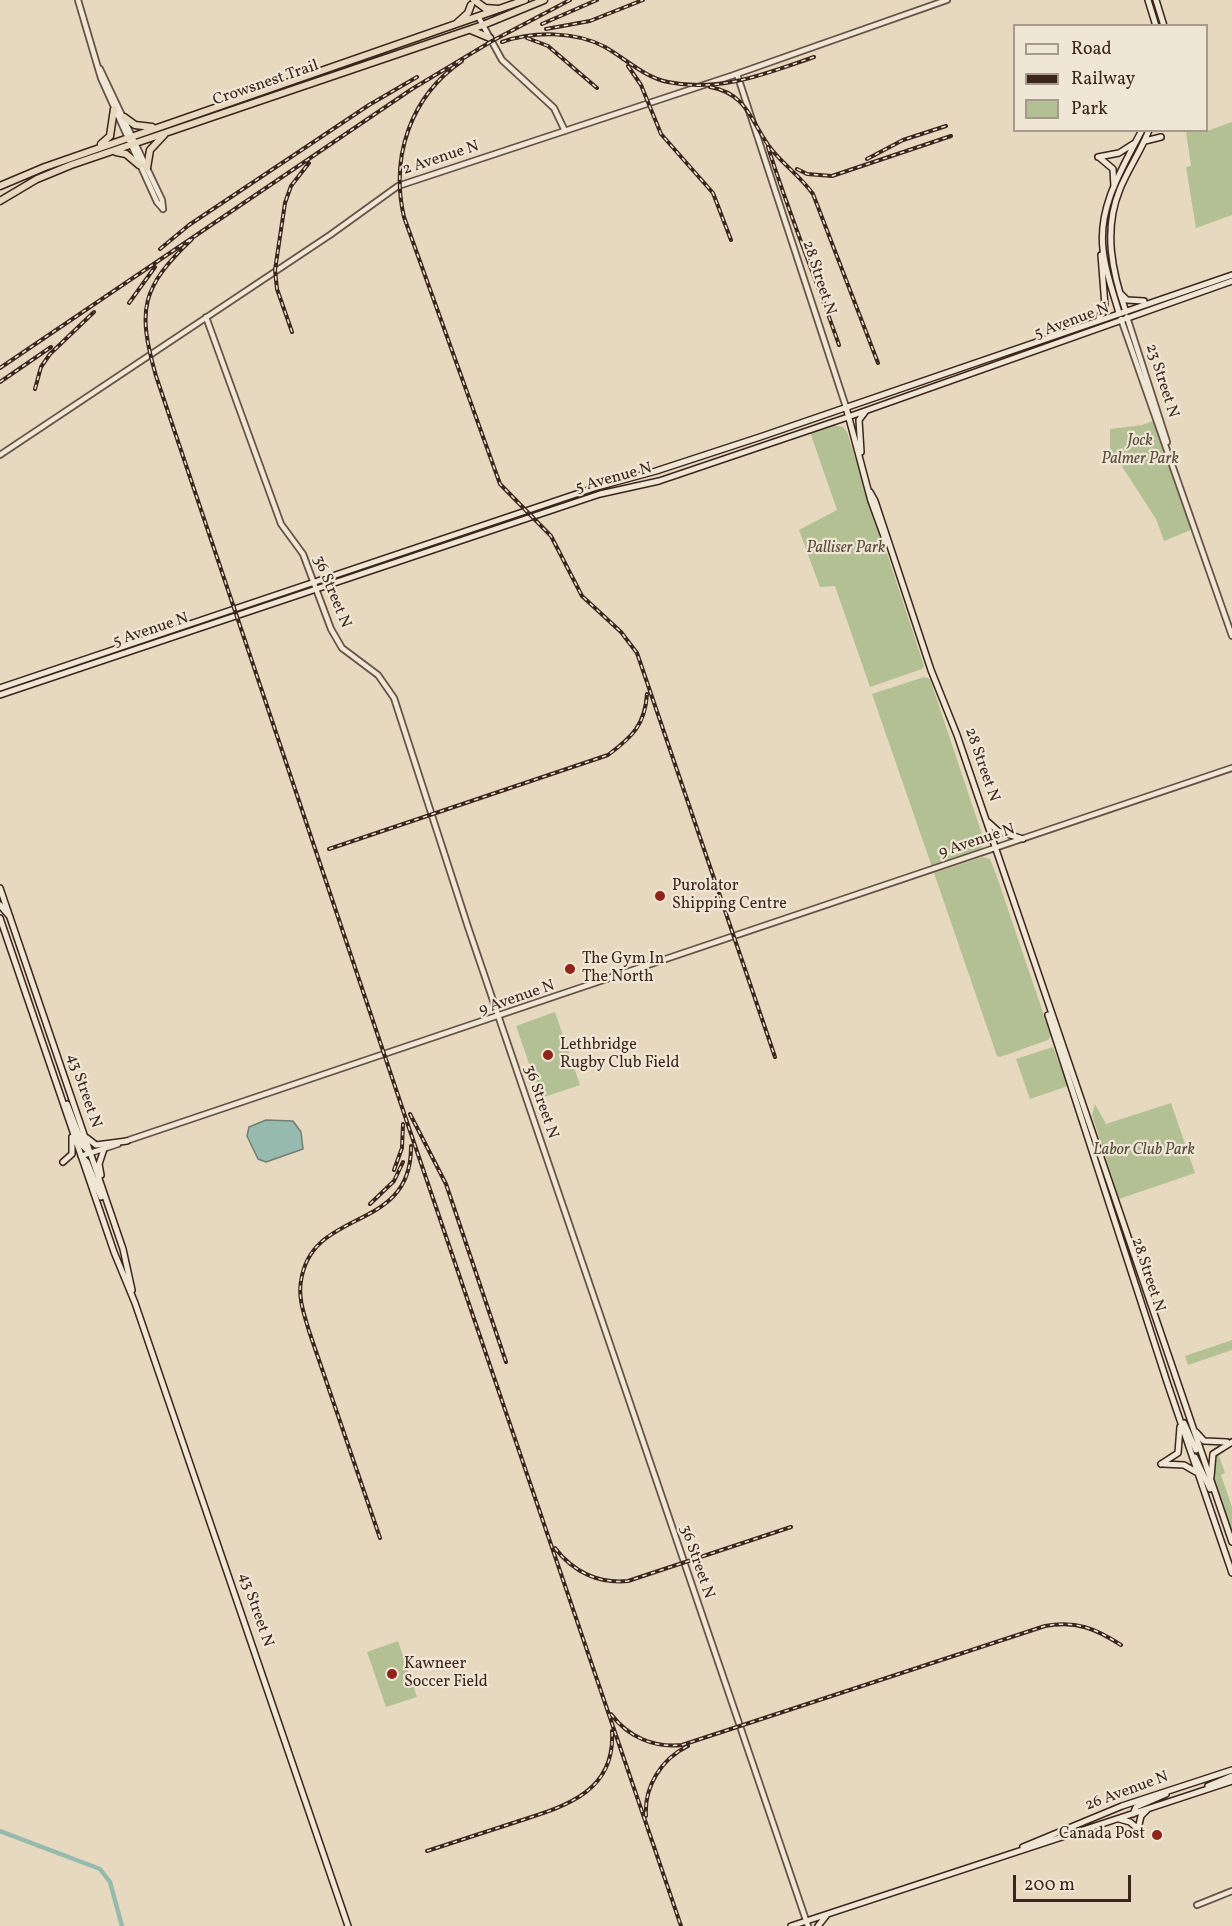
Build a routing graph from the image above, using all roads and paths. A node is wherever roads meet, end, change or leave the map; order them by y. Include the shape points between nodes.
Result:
1 (78, 0) edge
2 (525, 0) edge
3 (544, 0) edge
4 (947, 0) edge
5 (1148, 0) edge
6 (1156, 0) edge
7 (473, 3) edge
8 (507, 7) junction
9 (481, 21) junction
10 (1155, 24) edge
11 (1163, 24) edge
12 (446, 30) junction
13 (467, 30) junction
14 (490, 38) junction
15 (100, 68) junction
16 (737, 74) junction
17 (114, 109) junction
18 (124, 117) junction
19 (158, 127) junction
20 (176, 130) junction
21 (565, 131) junction
22 (1141, 132) edge
23 (1148, 132) edge
24 (1156, 132) edge
25 (130, 137) junction
26 (1137, 141) junction
27 (1145, 141) junction
28 (133, 144) junction
29 (93, 149) junction
30 (106, 153) junction
31 (140, 165) junction
32 (147, 168) junction
33 (0, 186) edge
34 (1114, 188) junction
35 (0, 201) edge
36 (1102, 242) junction
37 (1232, 275) edge
38 (1232, 281) edge
39 (1118, 291) junction
40 (1152, 300) junction
41 (1122, 311) junction
42 (206, 317) junction
43 (1124, 318) junction
44 (1097, 320) junction
45 (846, 407) junction
46 (870, 409) junction
47 (848, 417) junction
48 (0, 455) edge
49 (862, 465) junction
50 (315, 587) junction
51 (1232, 636) edge
52 (0, 688) edge
53 (0, 695) edge
54 (1232, 768) edge
55 (984, 817) junction
56 (1023, 839) junction
57 (995, 848) junction
58 (0, 888) edge
59 (0, 905) edge
60 (0, 918) edge
61 (10, 918) junction
62 (1040, 984) junction
63 (499, 1018) junction
64 (56, 1083) junction
65 (71, 1127) junction
66 (82, 1131) junction
67 (127, 1141) junction
68 (104, 1149) junction
69 (90, 1153) junction
70 (81, 1156) junction
71 (63, 1162) dead end
72 (101, 1185) junction
73 (112, 1220) junction
74 (135, 1303) junction
75 (1167, 1382) junction
76 (1178, 1417) junction
77 (1190, 1421) junction
78 (1232, 1442) edge
79 (1200, 1452) junction
80 (1192, 1455) junction
81 (1198, 1475) junction
82 (1212, 1485) junction
83 (1224, 1518) junction
84 (1232, 1542) edge
85 (1232, 1573) edge
86 (1232, 1770) edge
87 (1232, 1776) edge
88 (1197, 1781) junction
89 (1232, 1781) edge
90 (1187, 1796) junction
91 (1149, 1808) junction
92 (1133, 1814) junction
93 (1118, 1819) junction
94 (999, 1857) junction
95 (1232, 1891) edge
96 (1197, 1905) dead end
97 (826, 1915) junction
98 (806, 1924) edge
99 (348, 1926) edge
100 (791, 1926) edge
101 (818, 1926) edge

1 - 15 street
2 - 8 highway, Crowsnest Trail
3 - 9 highway, Crowsnest Trail
4 - 16 street, 2 Avenue N
5 - 10 main road
6 - 11 main road
7 - 8 highway via 485,8
7 - 12 highway via 465,16
8 - 9 highway, Crowsnest Trail
9 - 12 highway, Crowsnest Trail
9 - 13 highway, Crowsnest Trail
9 - 14 street
12 - 19 highway, Crowsnest Trail
13 - 14 highway
13 - 20 highway, Crowsnest Trail
14 - 21 street via 502,60 554,108
15 - 17 street
15 - 18 street
16 - 21 street, 2 Avenue N
16 - 45 street, 28 Street N
17 - 25 street
17 - 29 highway via 110,136
18 - 19 highway via 135,125
18 - 25 street
19 - 25 highway, Crowsnest Trail
20 - 28 highway, Crowsnest Trail
20 - 32 highway via 156,141
21 - 42 street, 2 Avenue N via 398,186
22 - 26 main road
23 - 27 main road
24 - 27 main road via 1161,137
25 - 28 street
25 - 29 highway, Crowsnest Trail
26 - 34 main road
26 - 34 main road via 1119,153 1098,157 1113,169
27 - 39 main road via 1120,187 1113,212 1111,261
28 - 30 highway, Crowsnest Trail
28 - 31 street
28 - 32 street
29 - 33 highway, Crowsnest Trail
30 - 31 highway via 126,154
30 - 35 highway, Crowsnest Trail via 53,172
31 - 32 street via 163,208
34 - 36 main road via 1106,210
36 - 41 main road
36 - 44 main road via 1105,306
37 - 40 main road, 5 Avenue N
38 - 43 main road, 5 Avenue N
39 - 40 main road via 1131,301
39 - 41 main road
40 - 41 main road, 5 Avenue N
41 - 43 main road
41 - 44 main road, 5 Avenue N
42 - 48 street, 2 Avenue N
42 - 50 street, 36 Street N via 281,524 303,554
43 - 46 main road, 5 Avenue N
43 - 51 street, 23 Street N
44 - 45 main road, 5 Avenue N
45 - 47 main road, 28 Street N
45 - 50 main road, 5 Avenue N
46 - 47 main road, 5 Avenue N
46 - 49 main road via 859,420
47 - 49 main road, 28 Street N
47 - 50 main road, 5 Avenue N via 658,481 600,494
49 - 55 main road, 28 Street N
50 - 52 main road, 5 Avenue N
50 - 53 main road, 5 Avenue N
50 - 63 street, 36 Street N via 342,648 378,675 394,698
54 - 56 street, 9 Avenue N
55 - 56 main road via 998,831
55 - 57 main road, 28 Street N
56 - 57 street, 9 Avenue N
57 - 62 main road, 28 Street N
57 - 63 street, 9 Avenue N
58 - 61 main road, 43 Street N
59 - 61 main road
60 - 64 main road, 43 Street N
61 - 66 main road, 43 Street N
62 - 75 main road, 28 Street N via 1055,1042
62 - 77 main road, 28 Street N
63 - 67 street, 9 Avenue N
63 - 98 street, 36 Street N
64 - 65 main road, 43 Street N
64 - 69 main road via 83,1146
65 - 70 main road, 43 Street N
65 - 71 main road via 72,1151
66 - 67 main road via 96,1145
66 - 69 main road, 43 Street N
67 - 68 street, 9 Avenue N
68 - 69 street, 9 Avenue N
68 - 72 main road via 99,1164
69 - 70 street, 9 Avenue N
69 - 72 main road, 43 Street N
70 - 73 main road
70 - 74 main road, 43 Street N
72 - 73 main road, 43 Street N
73 - 74 main road, 43 Street N
74 - 99 main road, 43 Street N
75 - 76 main road, 28 Street N
75 - 79 main road
76 - 80 main road, 28 Street N
76 - 81 main road via 1180,1448 1161,1464 1184,1464
77 - 78 main road via 1204,1441
77 - 79 main road, 28 Street N
78 - 82 main road via 1211,1458
79 - 82 main road, 28 Street N
80 - 81 main road, 28 Street N
80 - 83 main road via 1200,1464
81 - 85 main road, 28 Street N
82 - 83 main road, 28 Street N
83 - 84 main road, 28 Street N
86 - 88 main road, 26 Avenue N
87 - 90 main road
88 - 92 main road via 1136,1807
88 - 94 main road, 26 Avenue N via 1122,1806
89 - 90 main road, 26 Avenue N
90 - 91 main road, 26 Avenue N
91 - 92 main road, 26 Avenue N
91 - 93 main road via 1141,1816 1138,1829
92 - 93 main road, 26 Avenue N
93 - 94 main road, 26 Avenue N
94 - 97 main road, 26 Avenue N
95 - 96 street
97 - 98 main road, 26 Avenue N
97 - 101 main road
98 - 100 main road, 26 Avenue N

